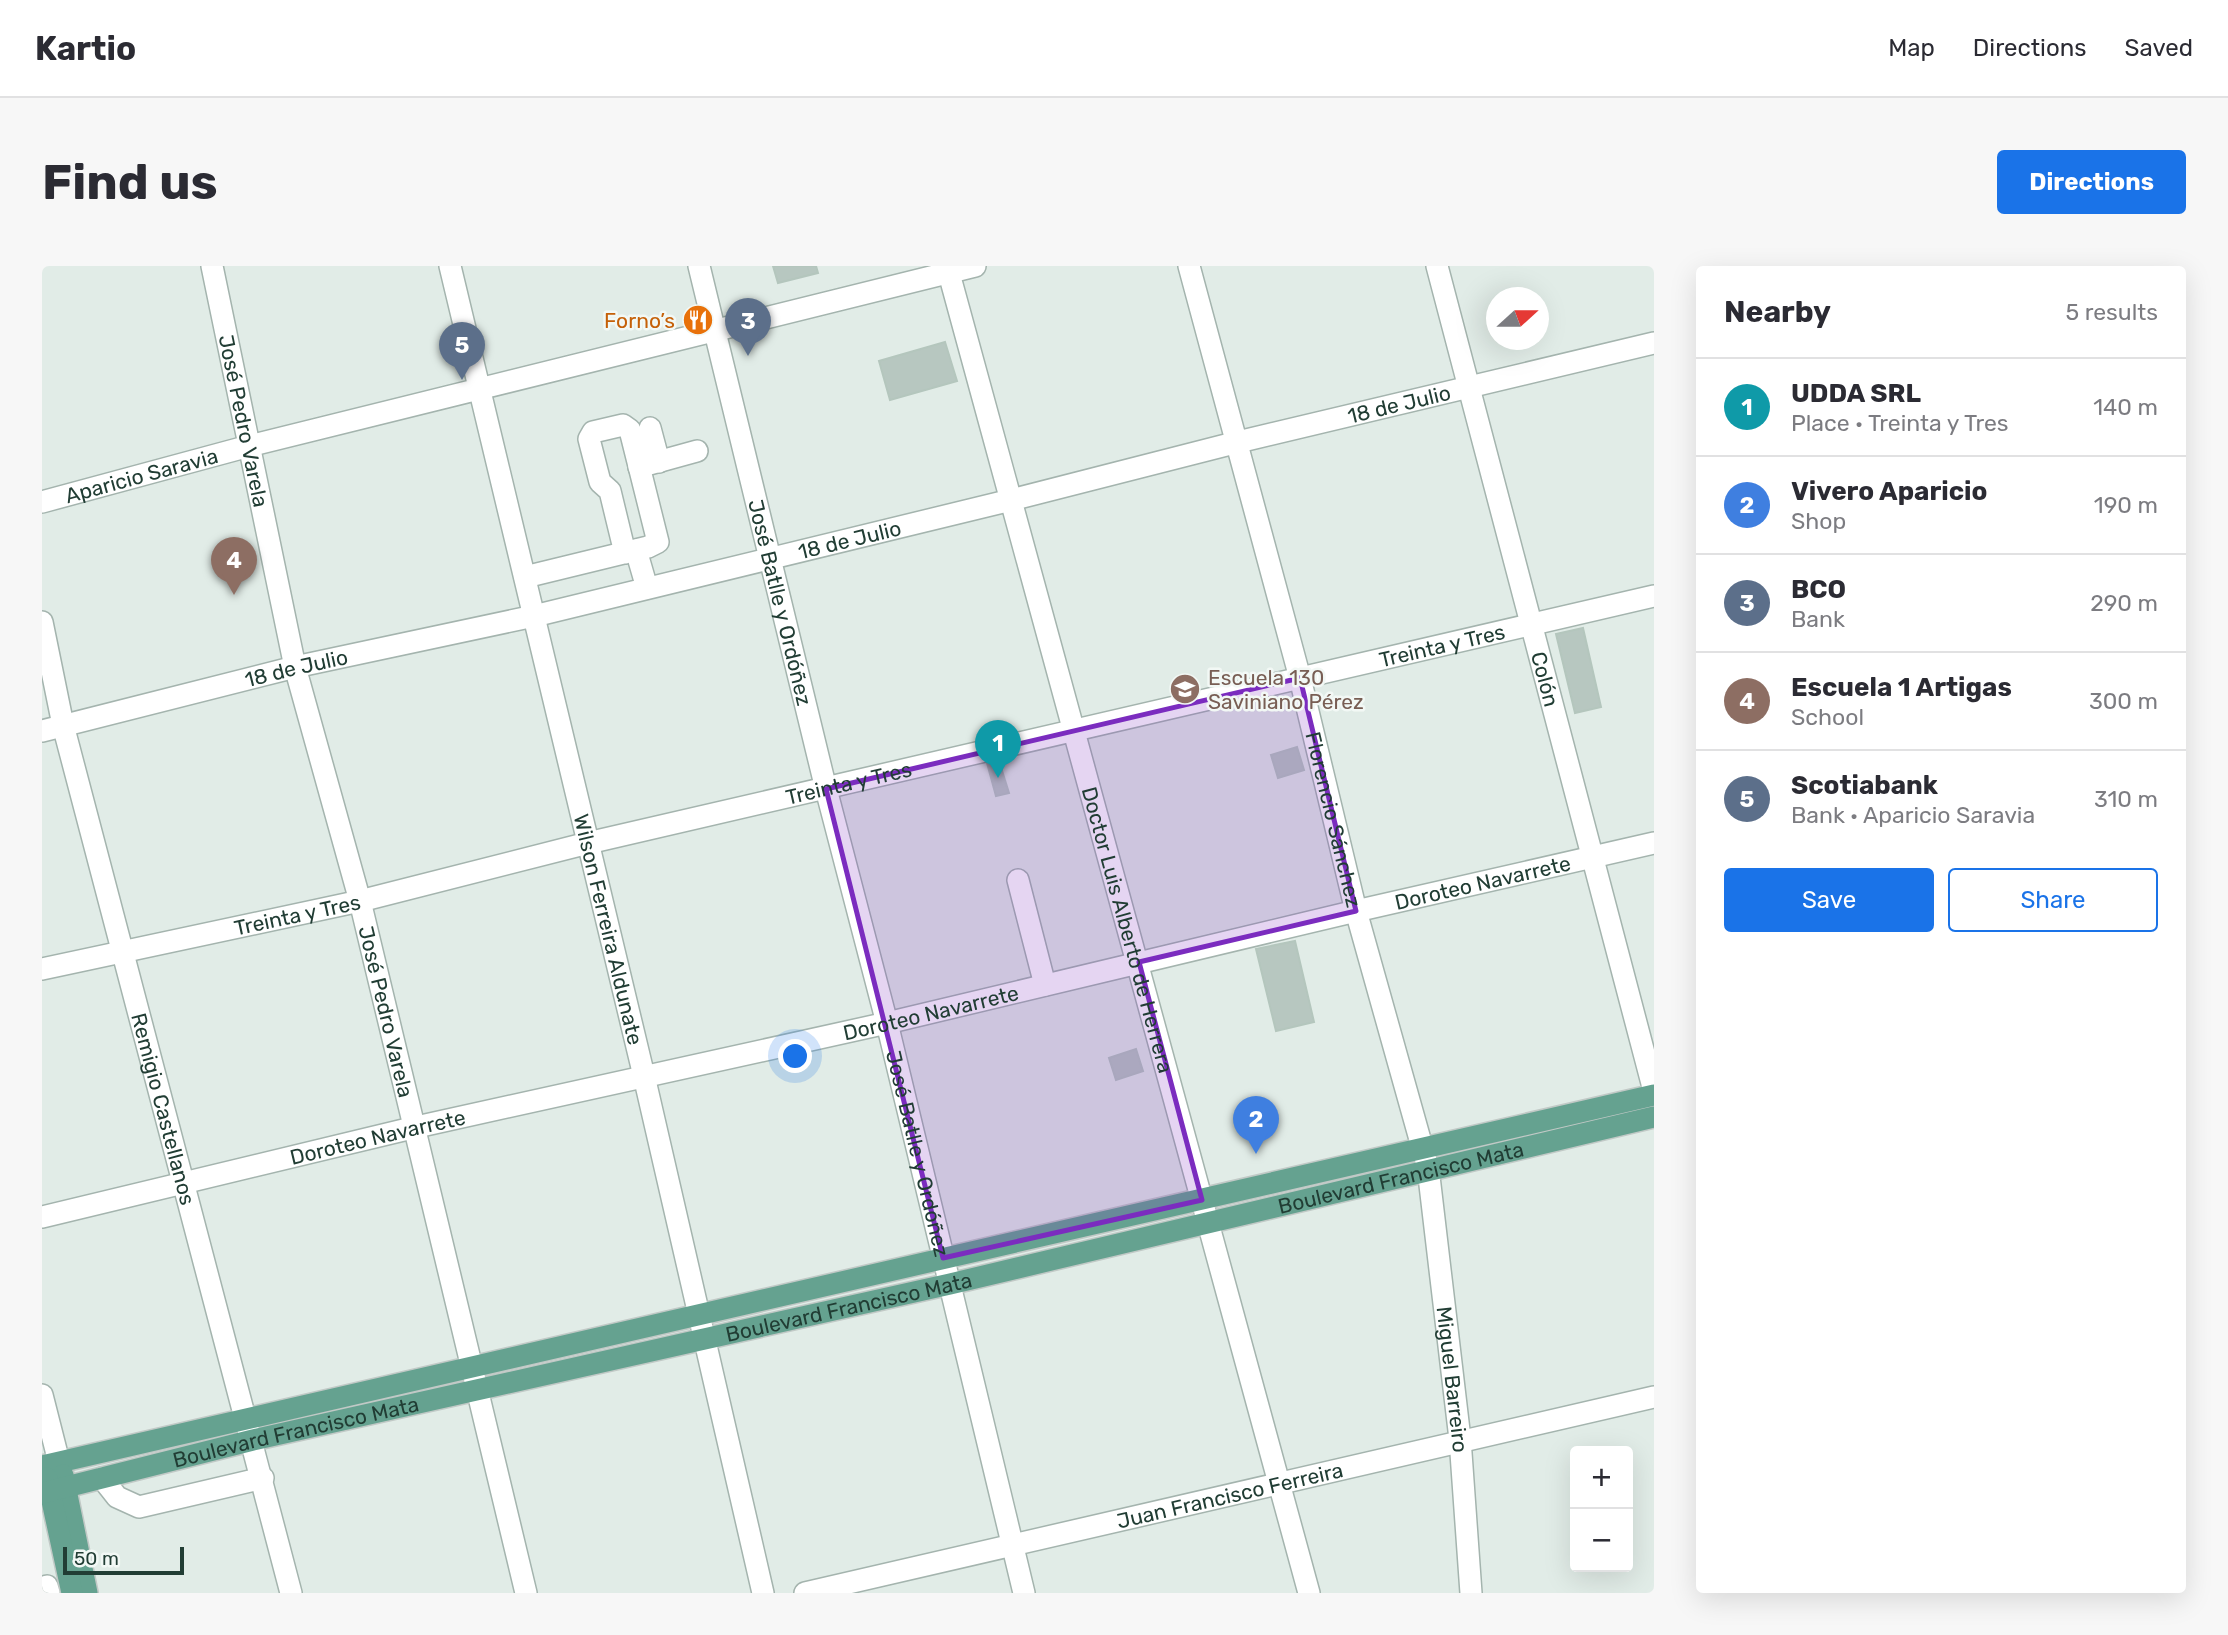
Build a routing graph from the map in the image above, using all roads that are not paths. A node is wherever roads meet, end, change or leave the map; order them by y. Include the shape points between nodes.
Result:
1 (212, 266) edge
2 (450, 266) edge
3 (699, 266) edge
4 (975, 266) edge
5 (1189, 266) edge
6 (1437, 266) edge
7 (948, 269) edge
8 (715, 331) junction
9 (1654, 343) edge
10 (1470, 388) junction
11 (480, 389) junction
12 (650, 428) dead end
13 (1238, 442) junction
14 (249, 446) junction
15 (697, 451) dead end
16 (649, 464) junction
17 (1012, 500) junction
18 (42, 502) edge
19 (636, 550) junction
20 (772, 558) junction
21 (524, 577) junction
22 (653, 587) junction
23 (1654, 596) edge
24 (534, 616) junction
25 (42, 622) edge
26 (1533, 624) junction
27 (295, 667) junction
28 (1300, 678) junction
29 (64, 725) junction
30 (42, 731) edge
31 (1075, 732) junction
32 (826, 789) junction
33 (588, 843) junction
34 (1654, 843) edge
35 (1593, 858) junction
36 (1018, 880) dead end
37 (360, 901) junction
38 (1356, 911) junction
39 (123, 949) junction
40 (1139, 962) junction
41 (42, 969) edge
42 (1045, 985) junction
43 (887, 1023) junction
44 (644, 1076) junction
45 (1654, 1093) edge
46 (1654, 1117) edge
47 (412, 1128) junction
48 (1425, 1158) junction
49 (181, 1185) junction
50 (1205, 1210) junction
51 (42, 1217) edge
52 (943, 1258) junction
53 (950, 1284) junction
54 (700, 1313) junction
55 (705, 1338) junction
56 (473, 1366) junction
57 (479, 1391) junction
58 (42, 1395) edge
59 (1654, 1397) edge
60 (244, 1419) junction
61 (1460, 1439) junction
62 (253, 1440) junction
63 (48, 1464) edge
64 (102, 1478) junction
65 (263, 1478) junction
66 (1279, 1482) junction
67 (53, 1491) edge
68 (1014, 1544) junction
69 (72, 1593) edge
70 (87, 1593) edge
71 (291, 1593) edge
72 (526, 1593) edge
73 (764, 1593) edge
74 (804, 1593) edge
75 (1024, 1593) edge
76 (1309, 1593) edge
77 (1471, 1593) edge

1 - 14 street, José Pedro Varela
2 - 11 street, Wilson Ferreira Aldunate
3 - 8 street, José Batlle y Ordóñez
4 - 7 street, Aparicio Saravia
5 - 13 street, Florencio Sánchez
6 - 10 street, Colón
7 - 8 street, Aparicio Saravia
7 - 17 street, Doctor Luis Alberto de Herrera
8 - 11 street, Aparicio Saravia
8 - 20 street, José Batlle y Ordóñez
9 - 10 street, 18 de Julio
10 - 13 street, 18 de Julio
10 - 26 street, Colón
11 - 14 street, Aparicio Saravia
11 - 21 street, Wilson Ferreira Aldunate
12 - 16 street
13 - 17 street, 18 de Julio
13 - 28 street, Florencio Sánchez
14 - 18 street, Aparicio Saravia
14 - 27 street, José Pedro Varela
15 - 16 street
16 - 19 street via 657,538 654,545
16 - 19 street via 623,425 590,435 600,482 610,491
17 - 20 street, 18 de Julio
17 - 31 street, Doctor Luis Alberto de Herrera
19 - 21 street
19 - 22 street
20 - 22 street, 18 de Julio
20 - 32 street, José Batlle y Ordóñez
21 - 24 street, Wilson Ferreira Aldunate
22 - 24 street, 18 de Julio
23 - 26 street, Treinta y Tres
24 - 27 street, 18 de Julio
24 - 33 street, Wilson Ferreira Aldunate
25 - 29 street, Remigio Castellanos
26 - 28 street, Treinta y Tres
26 - 35 street, Colón
27 - 29 street, 18 de Julio
27 - 37 street, José Pedro Varela
28 - 31 street, Treinta y Tres
28 - 38 street, Florencio Sánchez
29 - 30 street, 18 de Julio
29 - 39 street, Remigio Castellanos
31 - 32 street, Treinta y Tres
31 - 40 street, Doctor Luis Alberto de Herrera
32 - 33 street, Treinta y Tres
32 - 43 street, José Batlle y Ordóñez
33 - 37 street, Treinta y Tres
33 - 44 street, Wilson Ferreira Aldunate
34 - 35 street, Doroteo Navarrete
35 - 38 street, Doroteo Navarrete
35 - 45 street, Colón
36 - 42 street
37 - 39 street, Treinta y Tres
37 - 47 street, José Pedro Varela
38 - 40 street, Doroteo Navarrete
38 - 48 street, Florencio Sánchez
39 - 41 street, Treinta y Tres
39 - 49 street, Remigio Castellanos
40 - 42 street, Doroteo Navarrete
40 - 50 street, Doctor Luis Alberto de Herrera
42 - 43 street, Doroteo Navarrete
43 - 44 street, Doroteo Navarrete
43 - 52 street, José Batlle y Ordóñez
44 - 47 street, Doroteo Navarrete
44 - 54 street, Wilson Ferreira Aldunate
45 - 48 main road, Boulevard Francisco Mata
46 - 48 main road, Boulevard Francisco Mata
47 - 49 street, Doroteo Navarrete
47 - 56 street, José Pedro Varela
48 - 50 main road, Boulevard Francisco Mata
48 - 61 street, Miguel Barreiro
49 - 51 street, Doroteo Navarrete
49 - 60 street, Remigio Castellanos
50 - 52 main road, Boulevard Francisco Mata
50 - 53 main road, Boulevard Francisco Mata
50 - 66 street, Doctor Luis Alberto de Herrera
52 - 53 street, José Batlle y Ordóñez
52 - 54 main road, Boulevard Francisco Mata
53 - 55 main road, Boulevard Francisco Mata
53 - 68 street, José Batlle y Ordóñez
54 - 55 street, Wilson Ferreira Aldunate
54 - 56 main road, Boulevard Francisco Mata
55 - 57 main road, Boulevard Francisco Mata
55 - 73 street, Wilson Ferreira Aldunate
56 - 57 street, José Pedro Varela
56 - 60 main road, Boulevard Francisco Mata
57 - 62 main road, Boulevard Francisco Mata
57 - 72 street, José Pedro Varela
58 - 63 street
59 - 61 street, Juan Francisco Ferreira
60 - 62 street, Remigio Castellanos
60 - 63 main road, Boulevard Francisco Mata
61 - 66 street, Juan Francisco Ferreira
61 - 77 street, Miguel Barreiro
62 - 64 main road, Boulevard Francisco Mata
62 - 65 street, Remigio Castellanos
63 - 67 main road
64 - 65 street via 117,1497 139,1507
64 - 67 main road, Boulevard Francisco Mata
65 - 71 street, Remigio Castellanos
66 - 68 street, Juan Francisco Ferreira
66 - 76 street, Doctor Luis Alberto de Herrera
67 - 69 main road
67 - 70 main road
68 - 74 street, Juan Francisco Ferreira
68 - 75 street, José Batlle y Ordóñez

